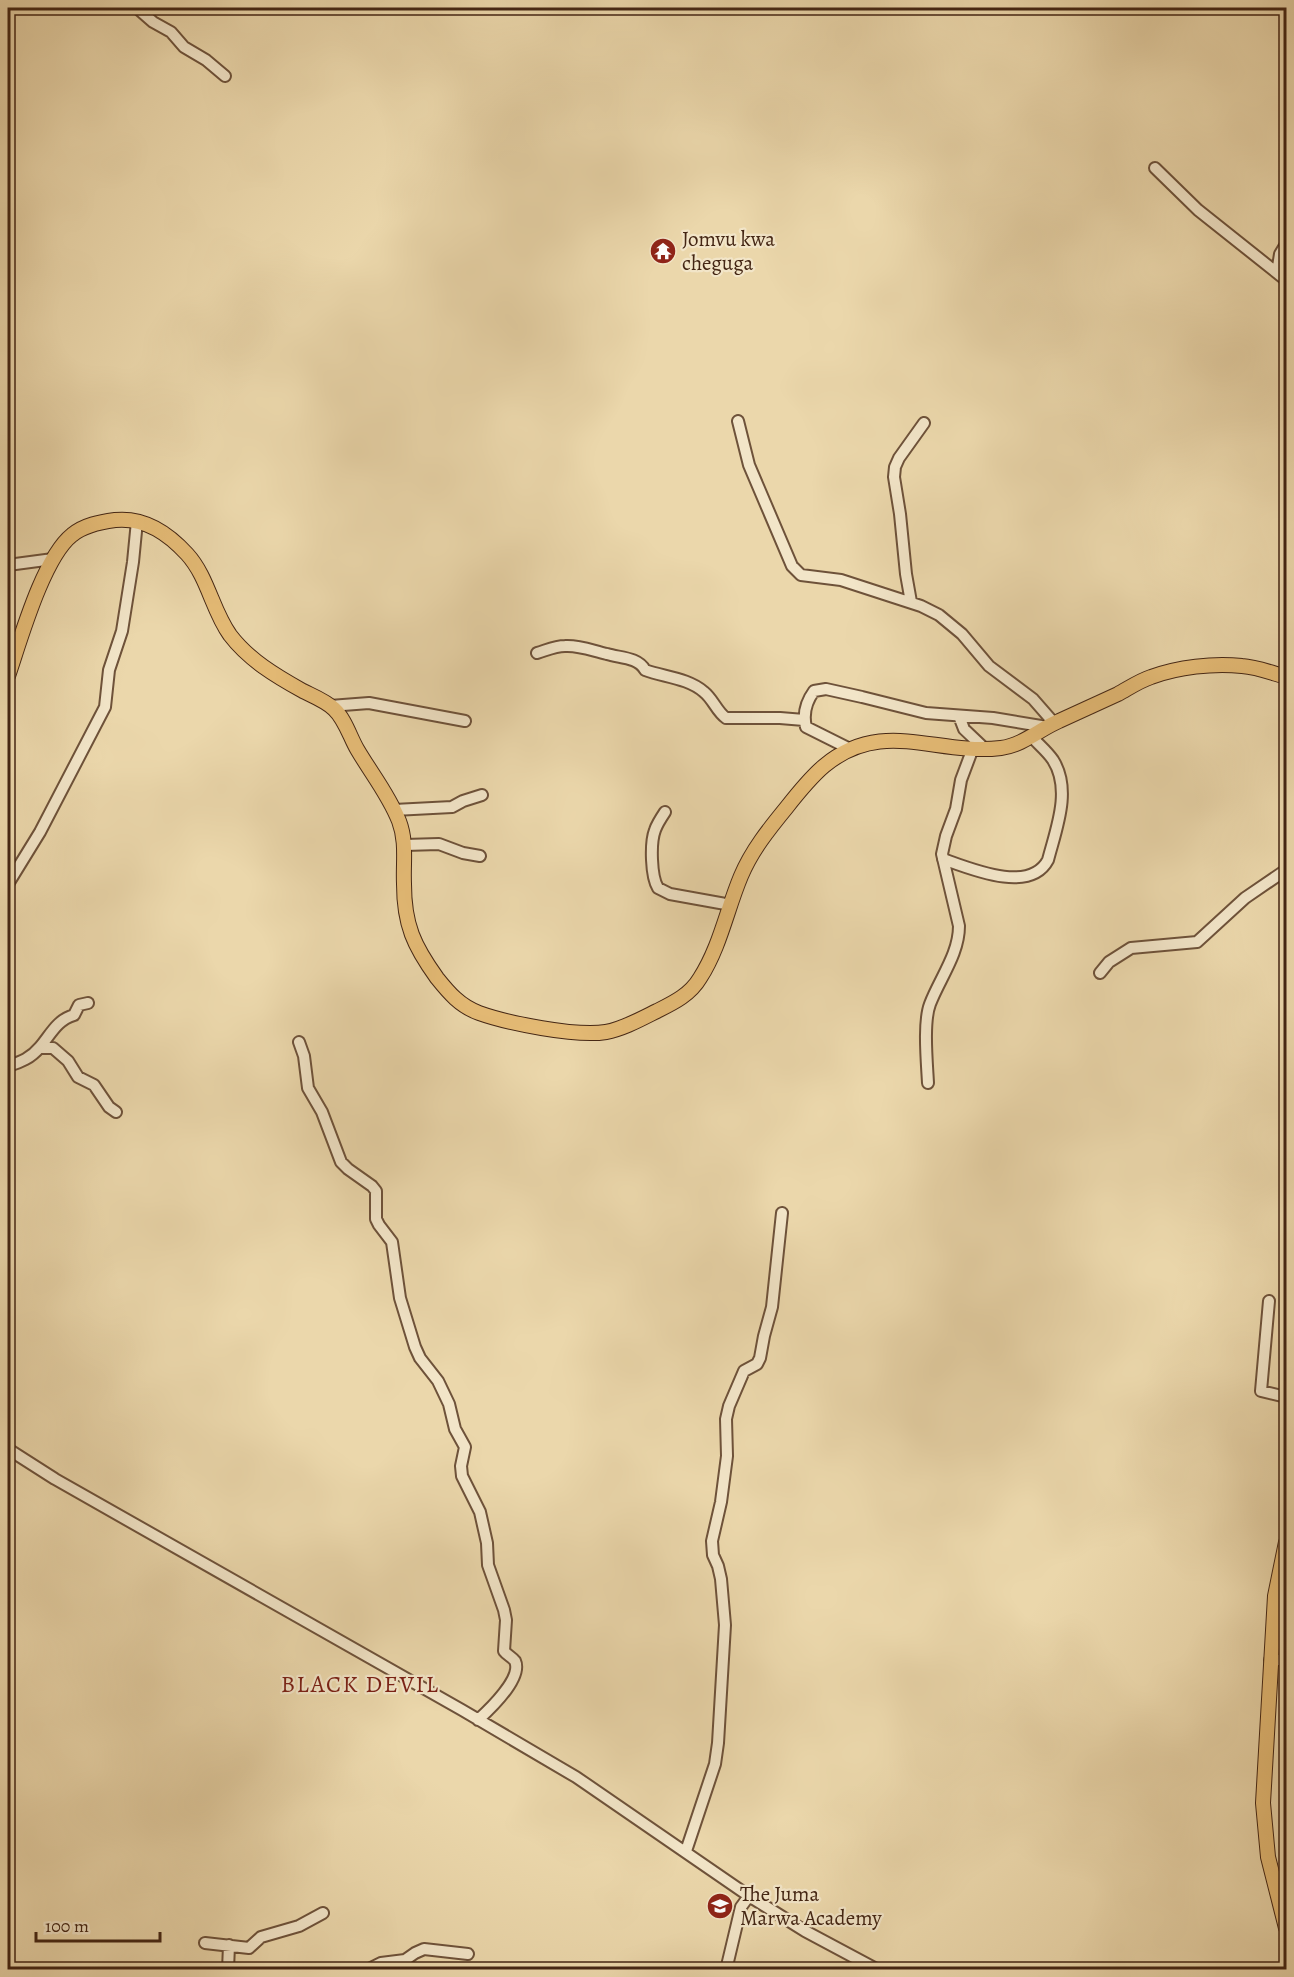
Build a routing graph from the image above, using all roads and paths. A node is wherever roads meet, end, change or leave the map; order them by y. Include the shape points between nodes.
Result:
1 (137, 8) edge
2 (225, 76) dead end
3 (1155, 168) dead end
4 (1287, 244) edge
5 (1277, 273) junction
6 (1287, 280) edge
7 (738, 422) dead end
8 (924, 423) dead end
9 (137, 521) junction
10 (53, 559) junction
11 (8, 565) edge
12 (911, 602) junction
13 (537, 653) dead end
14 (8, 676) edge
15 (1287, 677) edge
16 (330, 706) junction
17 (959, 716) junction
18 (804, 720) junction
19 (465, 721) dead end
20 (1050, 725) junction
21 (1031, 736) junction
22 (850, 748) junction
23 (979, 748) junction
24 (482, 795) dead end
25 (394, 810) junction
26 (665, 812) dead end
27 (405, 846) junction
28 (480, 856) dead end
29 (943, 859) junction
30 (1287, 870) edge
31 (8, 884) edge
32 (731, 905) junction
33 (1100, 973) dead end
34 (88, 1003) dead end
35 (299, 1042) dead end
36 (39, 1048) junction
37 (8, 1066) edge
38 (928, 1083) dead end
39 (116, 1112) dead end
40 (782, 1213) dead end
41 (1269, 1302) dead end
42 (1287, 1397) edge
43 (8, 1449) edge
44 (1287, 1542) edge
45 (1270, 1660) junction
46 (1287, 1660) edge
47 (478, 1720) junction
48 (686, 1851) junction
49 (748, 1896) junction
50 (322, 1913) dead end
51 (1287, 1928) edge
52 (205, 1943) dead end
53 (229, 1945) junction
54 (468, 1954) dead end
55 (228, 1970) edge
56 (367, 1970) edge
57 (726, 1970) edge
58 (878, 1970) edge

1 - 2 street
3 - 5 street via 1198,210
4 - 5 street via 1280,254
5 - 6 street
7 - 12 street via 749,465 797,572
8 - 12 street via 899,458 894,477
9 - 10 main road via 115,520 86,527 67,539
9 - 16 main road via 158,530 192,561 235,641 270,672
9 - 31 street via 122,632 109,670 105,707 40,832
10 - 11 street
10 - 14 main road via 35,597
12 - 20 street via 929,609 962,634 990,666 1033,699
13 - 18 street via 569,645 620,656 645,670 702,690 726,718
15 - 20 main road via 1242,666 1188,668 1150,677
16 - 19 street via 369,703
16 - 25 main road via 342,718
17 - 18 street via 926,713 819,689 811,694
17 - 20 street
17 - 23 street
18 - 22 street via 808,729
20 - 21 main road
21 - 23 main road via 1010,746
21 - 29 street via 1056,765 1062,794 1062,811 1044,867 1031,876 1000,876
22 - 23 main road via 888,740
22 - 32 main road via 816,773 764,835 742,873
23 - 29 street via 961,780
24 - 25 street via 452,807
25 - 27 main road
26 - 32 street via 653,840 658,888 670,894
27 - 28 street via 439,844
27 - 32 main road via 405,903 411,932 422,956 451,995 475,1012 563,1031 598,1033 615,1029 686,994 701,977
29 - 38 street via 959,936 929,1005
30 - 33 street via 1245,898 1197,942 1131,948
34 - 36 street via 79,1005 74,1015 64,1018
35 - 47 street via 308,1088 322,1112 341,1162 376,1191 376,1219 393,1242 400,1298 415,1347 438,1382 465,1447 462,1476 480,1512 488,1565 506,1620 504,1651 516,1667 502,1696
36 - 37 street via 24,1061
36 - 39 street via 53,1048 78,1077 94,1085
40 - 48 street via 772,1306 760,1358 744,1371 726,1419 727,1456 712,1541 724,1597 718,1743 715,1764
41 - 42 street via 1262,1391
43 - 47 street
44 - 45 main road via 1275,1596
45 - 46 street
45 - 51 main road via 1264,1830
47 - 48 street via 576,1777
48 - 49 street
49 - 57 street via 741,1908
49 - 58 street
50 - 53 street via 299,1926 261,1937 249,1948
52 - 53 street
53 - 55 street
54 - 56 street via 423,1949 405,1960 381,1963

